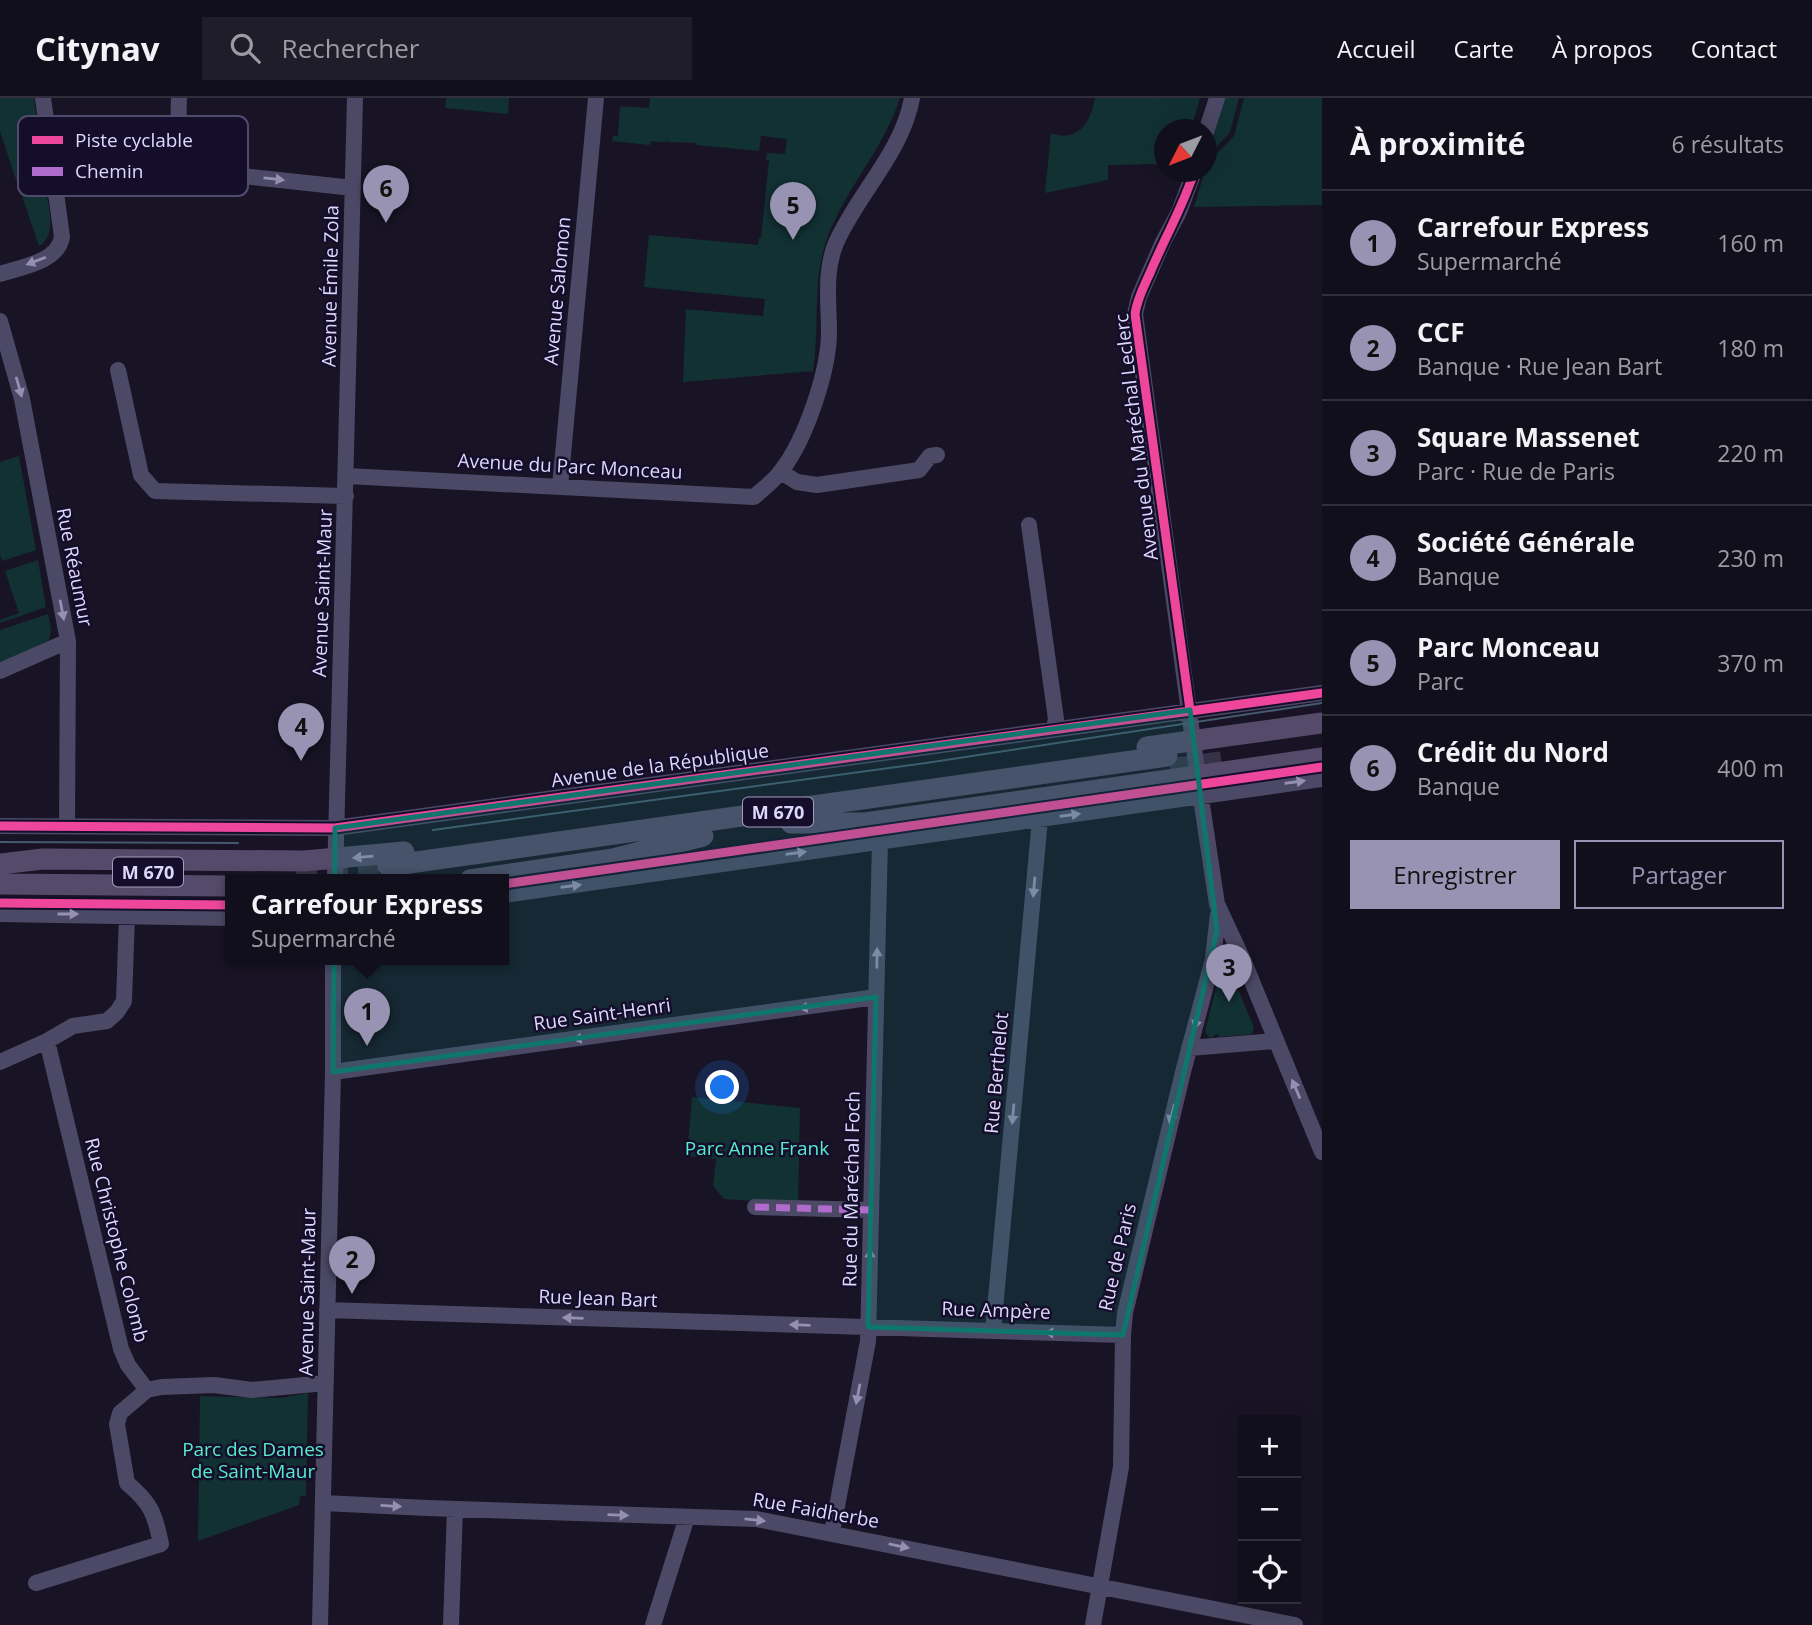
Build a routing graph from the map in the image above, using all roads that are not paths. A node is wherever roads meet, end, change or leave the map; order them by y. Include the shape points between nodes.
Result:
1 (44, 98) edge
2 (179, 98) edge
3 (355, 98) edge
4 (596, 98) edge
5 (912, 98) edge
6 (1217, 98) edge
7 (46, 116) edge
8 (178, 116) edge
9 (1210, 119) edge
10 (248, 177) edge
11 (1190, 182) edge
12 (353, 188) junction
13 (56, 196) edge
14 (0, 274) edge
15 (0, 321) edge
16 (118, 370) dead end
17 (937, 455) dead end
18 (781, 472) junction
19 (346, 476) junction
20 (560, 487) junction
21 (346, 496) junction
22 (1029, 525) dead end
23 (68, 641) junction
24 (0, 671) edge
25 (1322, 693) edge
26 (1190, 710) junction
27 (1322, 723) edge
28 (1053, 730) junction
29 (1322, 734) edge
30 (1322, 748) edge
31 (1322, 758) edge
32 (1196, 768) junction
33 (1322, 779) edge
34 (919, 790) junction
35 (772, 813) junction
36 (1040, 819) junction
37 (791, 823) junction
38 (0, 826) edge
39 (67, 826) junction
40 (335, 828) junction
41 (703, 836) junction
42 (880, 841) junction
43 (0, 864) edge
44 (335, 869) edge
45 (0, 870) edge
46 (296, 872) tunnel mouth
47 (389, 873) edge
48 (509, 874) edge
49 (0, 884) edge
50 (225, 886) edge
51 (509, 894) edge
52 (0, 895) edge
53 (225, 897) edge
54 (1217, 904) junction
55 (0, 914) edge
56 (127, 915) junction
57 (225, 918) edge
58 (1215, 950) junction
59 (1241, 957) junction
60 (333, 965) edge
61 (876, 997) junction
62 (47, 1041) junction
63 (1276, 1041) junction
64 (1189, 1048) junction
65 (0, 1062) edge
66 (333, 1072) junction
67 (1322, 1152) edge
68 (755, 1207) dead end
69 (871, 1210) junction
70 (327, 1310) junction
71 (868, 1327) junction
72 (993, 1331) junction
73 (1123, 1335) junction
74 (326, 1383) junction
75 (147, 1390) junction
76 (323, 1503) junction
77 (456, 1509) junction
78 (687, 1517) junction
79 (832, 1533) junction
80 (36, 1583) dead end
81 (1100, 1585) junction
82 (1244, 1619) edge
83 (320, 1625) edge
84 (451, 1625) edge
85 (653, 1625) edge
86 (1093, 1625) edge
87 (1295, 1625) edge

1 - 7 street
2 - 8 street
3 - 12 street, Avenue Émile Zola
4 - 20 street, Avenue Salomon
5 - 18 street, Avenue du Parc Monceau via 900,136 835,246 827,285 830,335 823,373 805,431
6 - 9 street
10 -> 12 street
11 - 26 street, Avenue du Maréchal Leclerc via 1135,314
12 - 19 street, Avenue Émile Zola
13 -> 14 street via 61,244 52,255
15 -> 23 street, Rue Réaumur via 22,399
16 - 21 street via 141,475 155,491
17 - 18 street via 930,456 919,470 817,485 797,482
18 - 20 street, Avenue du Parc Monceau via 754,497
19 - 20 street, Avenue du Parc Monceau
19 - 21 street, Avenue Saint-Maur
21 - 40 street, Avenue Saint-Maur
22 - 28 street via 1056,719
23 - 24 street
23 - 39 street, Rue Réaumur
25 - 26 street, Avenue de la République
26 - 28 street, Avenue de la République
26 - 32 street, Avenue du Maréchal Leclerc
27 - 32 main road
28 - 40 street, Avenue de la République
29 - 30 main road via 1225,754
31 - 32 main road
32 -> 33 street
32 - 34 main road via 981,771
36 -> 32 street
32 - 37 main road via 865,823
32 - 54 street, Avenue du Maréchal Leclerc
34 - 35 main road, M 670
34 - 37 main road, M 670 via 1169,762
35 -> 44 main road via 656,818 396,854
35 - 47 main road, M 670
36 - 42 street
36 -> 72 street, Rue Berthelot
37 - 41 main road, M 670
38 - 39 street, Avenue de la République
39 - 40 street, Avenue de la République
40 - 44 street, Avenue Saint-Maur
41 - 47 main road, M 670
41 - 48 main road via 613,859
51 -> 42 street
61 -> 42 street, Rue du Maréchal Foch
43 - 44 main road via 43,859
45 - 46 main road, M 670
49 - 50 main road, M 670
52 - 53 main road
54 - 58 street, Rue de Paris
54 - 59 street
55 -> 56 street
56 - 57 street
56 - 62 street via 124,1001 107,1021 73,1026
58 - 59 street via 1227,949
58 -> 64 street, Rue de Paris
59 - 63 street
60 - 66 street, Avenue Saint-Maur
61 -> 66 street, Rue Saint-Henri
61 - 69 street, Rue du Maréchal Foch
62 - 65 street
62 - 75 street, Rue Christophe Colomb via 121,1349
63 - 64 street
67 -> 63 street
64 -> 73 street, Rue de Paris
66 - 70 street, Avenue Saint-Maur
68 - 69 street
71 -> 69 street, Rue du Maréchal Foch
71 -> 70 street, Rue Jean Bart
70 - 74 street, Avenue Saint-Maur
71 - 72 street, Rue Ampère
71 -> 79 street, Rue du Maréchal Foch
73 -> 72 street, Rue Ampère
73 - 81 street, Rue de Paris via 1121,1467
74 - 75 street via 252,1390 214,1385
74 - 76 street, Avenue Saint-Maur
75 - 80 street via 120,1413 117,1424 127,1483 156,1515 161,1544
76 -> 77 street, Rue Faidherbe
76 - 83 street, Avenue Saint-Maur
77 -> 78 street, Rue Faidherbe
77 - 84 street
78 -> 79 street, Rue Faidherbe via 756,1519
78 - 85 street
79 -> 81 street, Rue Faidherbe
81 - 82 street, Rue Faidherbe
81 - 86 street, Rue de Paris
82 - 87 street, Rue Faidherbe

